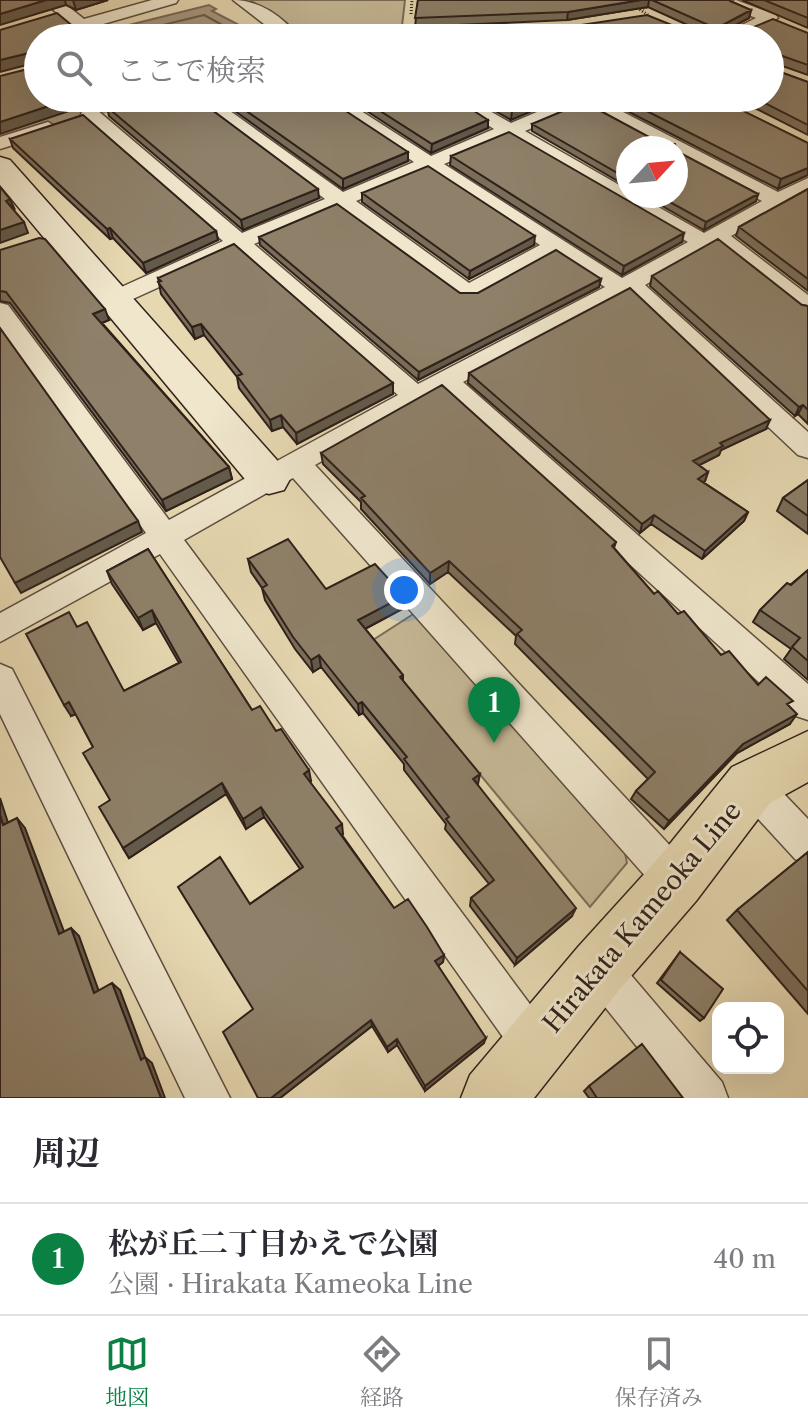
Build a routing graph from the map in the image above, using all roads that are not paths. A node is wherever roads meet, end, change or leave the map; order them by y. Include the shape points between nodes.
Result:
1 (50, 0) edge
2 (170, 0) edge
3 (241, 0) edge
4 (736, 5) edge
5 (67, 13) junction
6 (40, 21) edge
7 (81, 24) edge
8 (86, 24) edge
9 (277, 24) edge
10 (767, 24) edge
11 (95, 112) edge
12 (219, 112) edge
13 (350, 112) edge
14 (478, 112) edge
15 (551, 112) edge
16 (613, 112) edge
17 (75, 119) junction
18 (508, 130) junction
19 (0, 143) edge
20 (428, 163) junction
21 (0, 166) edge
22 (808, 184) edge
23 (782, 198) junction
24 (339, 201) junction
25 (808, 211) edge
26 (710, 239) junction
27 (240, 242) junction
28 (554, 246) junction
29 (626, 285) junction
30 (114, 299) junction
31 (808, 307) edge
32 (0, 310) edge
33 (445, 381) junction
34 (416, 396) junction
35 (808, 448) edge
36 (282, 471) junction
37 (164, 537) junction
38 (0, 629) edge
39 (0, 679) edge
40 (808, 705) edge
41 (808, 755) edge
42 (751, 785) junction
43 (808, 846) edge
44 (676, 881) junction
45 (599, 968) junction
46 (535, 1046) junction
47 (208, 1098) edge
48 (493, 1098) edge
49 (706, 1098) edge

1 - 5 street
2 - 8 street
3 - 9 street
4 - 10 street via 776,21
5 - 6 street
5 - 7 street
11 - 17 street
12 - 24 street
13 - 20 street
14 - 18 street
15 - 18 street
16 - 23 street
17 - 19 street
17 - 27 street
18 - 20 street
18 - 26 street
20 - 24 street
20 - 28 street
21 - 30 street via 43,238
22 - 23 street
23 - 25 street
23 - 26 street
24 - 27 street
24 - 28 street via 468,293
26 - 29 street
26 - 31 street
27 - 30 street
27 - 34 street
28 - 29 street
29 - 33 street
29 - 35 street
30 - 36 street
32 - 37 street
33 - 34 street
33 - 40 street
34 - 36 street
36 - 37 street
36 - 44 street
37 - 38 street
37 - 46 street
39 - 47 street
41 - 42 main road, Hirakata Kameoka Line
42 - 43 street
42 - 44 main road, Hirakata Kameoka Line
44 - 45 main road, Hirakata Kameoka Line
45 - 46 main road, Hirakata Kameoka Line
45 - 49 street
46 - 48 main road, Hirakata Kameoka Line

